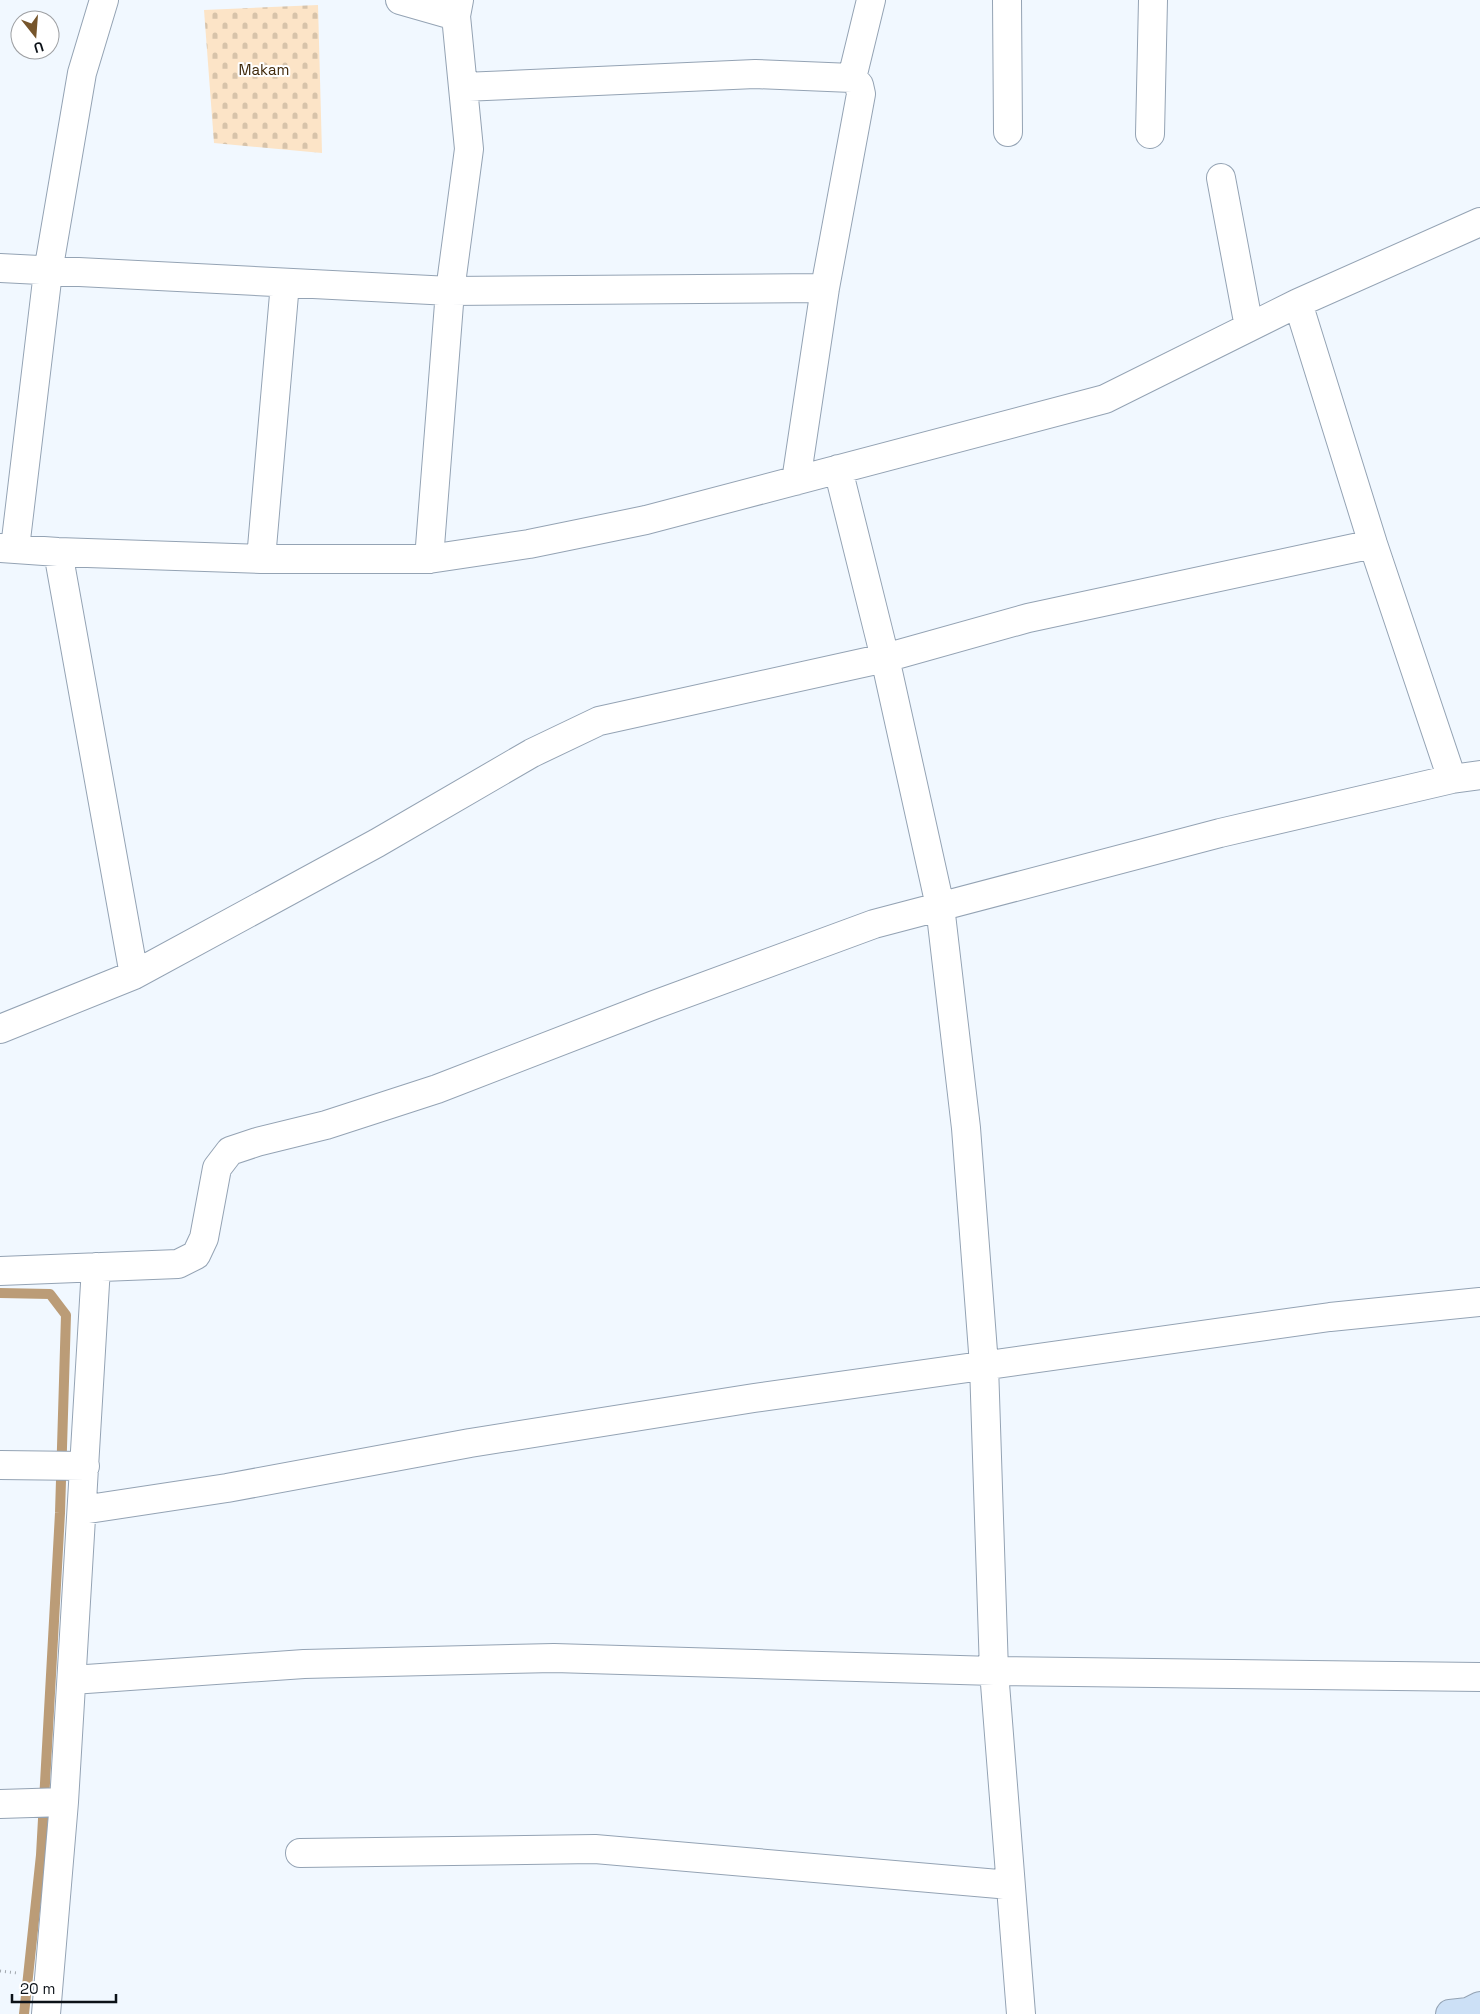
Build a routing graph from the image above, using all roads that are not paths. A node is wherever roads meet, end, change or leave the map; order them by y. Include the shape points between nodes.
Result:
1 (104, 0) edge
2 (400, 0) edge
3 (871, 0) edge
4 (1007, 0) edge
5 (1153, 0) edge
6 (457, 8) edge
7 (852, 78) junction
8 (463, 87) junction
9 (1008, 132) dead end
10 (1150, 134) dead end
11 (1221, 178) dead end
12 (1480, 222) edge
13 (0, 268) edge
14 (48, 272) junction
15 (285, 283) junction
16 (825, 288) junction
17 (450, 291) junction
18 (1298, 303) junction
19 (1249, 327) junction
20 (838, 469) junction
21 (796, 481) junction
22 (1373, 544) junction
23 (8, 548) edge
24 (58, 552) junction
25 (261, 559) junction
26 (429, 559) junction
27 (885, 658) junction
28 (1480, 775) edge
29 (1452, 779) junction
30 (940, 906) junction
31 (134, 976) junction
32 (0, 1029) edge
33 (96, 1267) junction
34 (0, 1271) edge
35 (1480, 1302) edge
36 (984, 1366) junction
37 (0, 1465) edge
38 (70, 1465) junction
39 (82, 1510) junction
40 (994, 1671) junction
41 (1480, 1677) edge
42 (72, 1680) junction
43 (49, 1802) junction
44 (0, 1804) edge
45 (300, 1853) dead end
46 (1010, 1885) junction
47 (1480, 2006) edge
48 (46, 2014) edge
49 (1021, 2014) edge
50 (1450, 2014) edge

1 - 14 street via 82,73
2 - 6 street
3 - 7 street
4 - 9 street
5 - 10 street
6 - 8 street
7 - 8 street via 755,74
7 - 16 street via 859,85 861,94
8 - 17 street via 469,150
11 - 19 street
12 - 18 street
13 - 14 street
14 - 15 street
14 - 23 street
15 - 17 street
15 - 25 street
16 - 17 street
16 - 21 street
17 - 26 street
18 - 19 street
18 - 22 street
19 - 20 street via 1105,399
20 - 21 street
20 - 27 street
21 - 26 street via 636,522 529,544
22 - 27 street via 1028,618
22 - 29 street
23 - 24 street
24 - 25 street
24 - 31 street
25 - 26 street
27 - 30 street
27 - 31 street via 599,721 532,754
28 - 29 street
29 - 30 street via 1220,833
30 - 33 street via 874,924 437,1089 326,1125 230,1151 217,1168 204,1238 196,1255 178,1264
30 - 36 street via 966,1128
31 - 32 street
33 - 34 street
33 - 38 street
35 - 36 street via 1330,1317
36 - 39 street via 470,1443 227,1488
36 - 40 street
37 - 38 street
38 - 39 street
39 - 42 street
40 - 41 street
40 - 42 street via 554,1658 304,1664
40 - 46 street
42 - 43 street
43 - 44 street
43 - 48 street
45 - 46 street via 595,1849
46 - 49 street
47 - 50 street via 1468,2012

